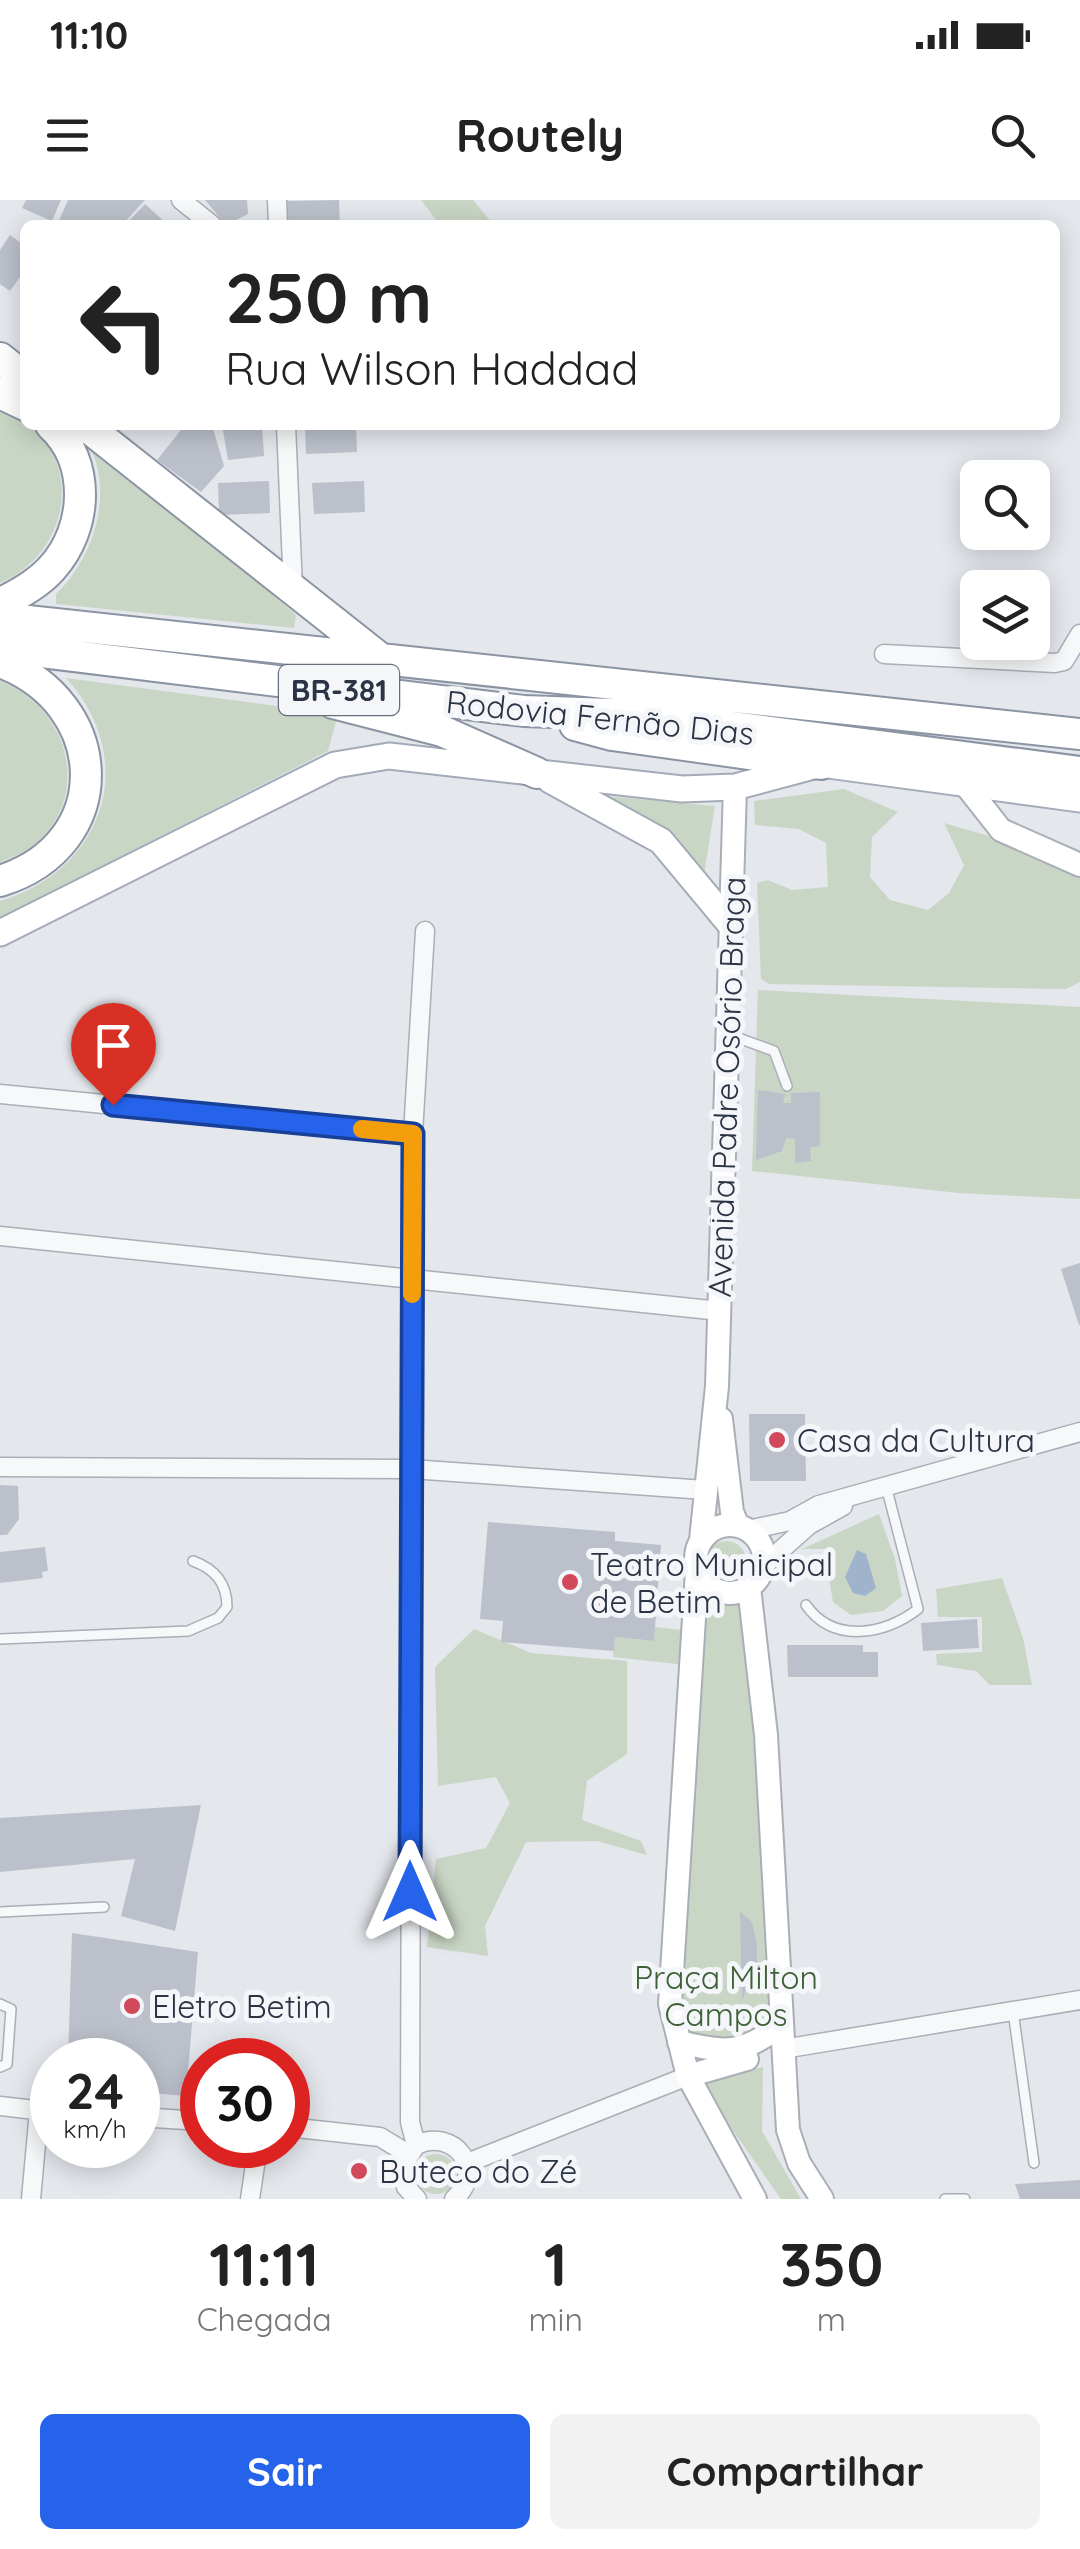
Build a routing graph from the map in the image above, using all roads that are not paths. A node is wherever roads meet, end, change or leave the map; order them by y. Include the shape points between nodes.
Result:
1 (181, 200) edge
2 (206, 220) edge
3 (0, 358) edge
4 (20, 374) edge
5 (56, 430) edge
6 (91, 430) edge
7 (286, 430) edge
8 (293, 590) junction
9 (0, 604) edge
10 (0, 618) edge
11 (1080, 636) edge
12 (0, 647) edge
13 (884, 654) dead end
14 (381, 659) junction
15 (0, 662) edge
16 (258, 681) junction
17 (524, 711) junction
18 (1080, 734) edge
19 (821, 764) junction
20 (1080, 772) edge
21 (537, 773) junction
22 (964, 783) junction
23 (734, 787) junction
24 (1080, 798) edge
25 (1080, 865) edge
26 (0, 881) edge
27 (730, 924) junction
28 (425, 931) dead end
29 (0, 933) edge
30 (728, 1034) junction
31 (787, 1086) dead end
32 (0, 1094) edge
33 (413, 1134) junction
34 (0, 1236) edge
35 (412, 1279) junction
36 (720, 1311) junction
37 (717, 1386) junction
38 (1080, 1432) edge
39 (0, 1467) edge
40 (411, 1468) junction
41 (886, 1486) junction
42 (704, 1490) junction
43 (861, 1496) junction
44 (743, 1528) junction
45 (701, 1540) junction
46 (193, 1560) dead end
47 (764, 1564) junction
48 (697, 1570) junction
49 (750, 1587) junction
50 (806, 1605) dead end
51 (0, 1639) edge
52 (104, 1907) dead end
53 (0, 1912) edge
54 (1080, 2000) edge
55 (0, 2004) edge
56 (1013, 2011) junction
57 (782, 2037) junction
58 (679, 2042) junction
59 (0, 2067) edge
60 (688, 2076) junction
61 (0, 2106) edge
62 (30, 2109) edge
63 (310, 2129) edge
64 (412, 2150) junction
65 (1034, 2163) dead end
66 (467, 2164) junction
67 (36, 2168) edge
68 (255, 2168) edge
69 (402, 2177) junction
70 (31, 2199) edge
71 (250, 2199) edge
72 (400, 2199) edge
73 (417, 2199) edge
74 (454, 2199) edge
75 (756, 2199) edge
76 (822, 2199) edge
77 (945, 2199) edge
78 (965, 2199) edge

1 - 2 street
3 - 4 highway
5 - 9 highway via 68,441 80,513 53,568
6 - 8 highway
7 - 8 street
8 - 14 highway
10 - 14 highway, Rodovia Fernão Dias / BR-381
11 - 13 street via 1055,664
12 - 16 highway, Rodovia Fernão Dias / BR-381
14 - 18 highway, Rodovia Fernão Dias / BR-381
15 - 26 highway via 27,672 64,705 84,751 86,776 83,800 60,844 21,874
16 - 17 highway, Rodovia Fernão Dias / BR-381
16 - 21 highway via 442,731
17 - 19 highway via 612,736
17 - 20 highway, Rodovia Fernão Dias / BR-381 via 638,716
19 - 22 main road
19 - 23 main road
21 - 23 main road via 672,788
21 - 27 main road via 661,841
21 - 29 main road via 389,756 335,765
22 - 24 main road
22 - 25 street via 1001,830
23 - 27 street, Avenida Padre Osório Braga
27 - 30 street, Avenida Padre Osório Braga
28 - 33 street
30 - 31 lane via 774,1051
30 - 36 street, Avenida Padre Osório Braga
32 - 33 street
33 - 35 street
34 - 35 street
35 - 36 street
35 - 40 street
36 - 37 street, Avenida Padre Osório Braga
37 - 42 street, Avenida Padre Osório Braga
37 - 44 street, Avenida Padre Osório Braga via 732,1512
38 - 41 street
39 - 40 street
40 - 42 street
40 - 64 street
41 - 43 street
41 - 50 lane via 918,1609 874,1632 832,1628
42 - 45 street, Avenida Padre Osório Braga
43 - 44 street via 819,1505 790,1521
43 - 47 street via 810,1525
44 - 45 street via 714,1529
44 - 47 street via 761,1545
45 - 48 street
46 - 51 lane via 209,1567 227,1590 227,1608 188,1631
47 - 49 street
48 - 49 street via 715,1590
48 - 58 street via 670,2004
49 - 57 street via 766,1735
52 - 53 lane
54 - 56 street
55 - 59 lane via 11,2009 13,2019 8,2064
56 - 57 street
56 - 65 lane
57 - 58 street via 725,2053
57 - 60 street
57 - 76 street via 788,2130
58 - 60 street
60 - 66 street
60 - 75 street
61 - 62 street
63 - 64 street via 380,2137
64 - 66 street via 430,2140 447,2142
64 - 69 street
66 - 74 street via 468,2179
67 - 70 street
68 - 71 street
69 - 72 street
69 - 73 street
77 - 78 lane

